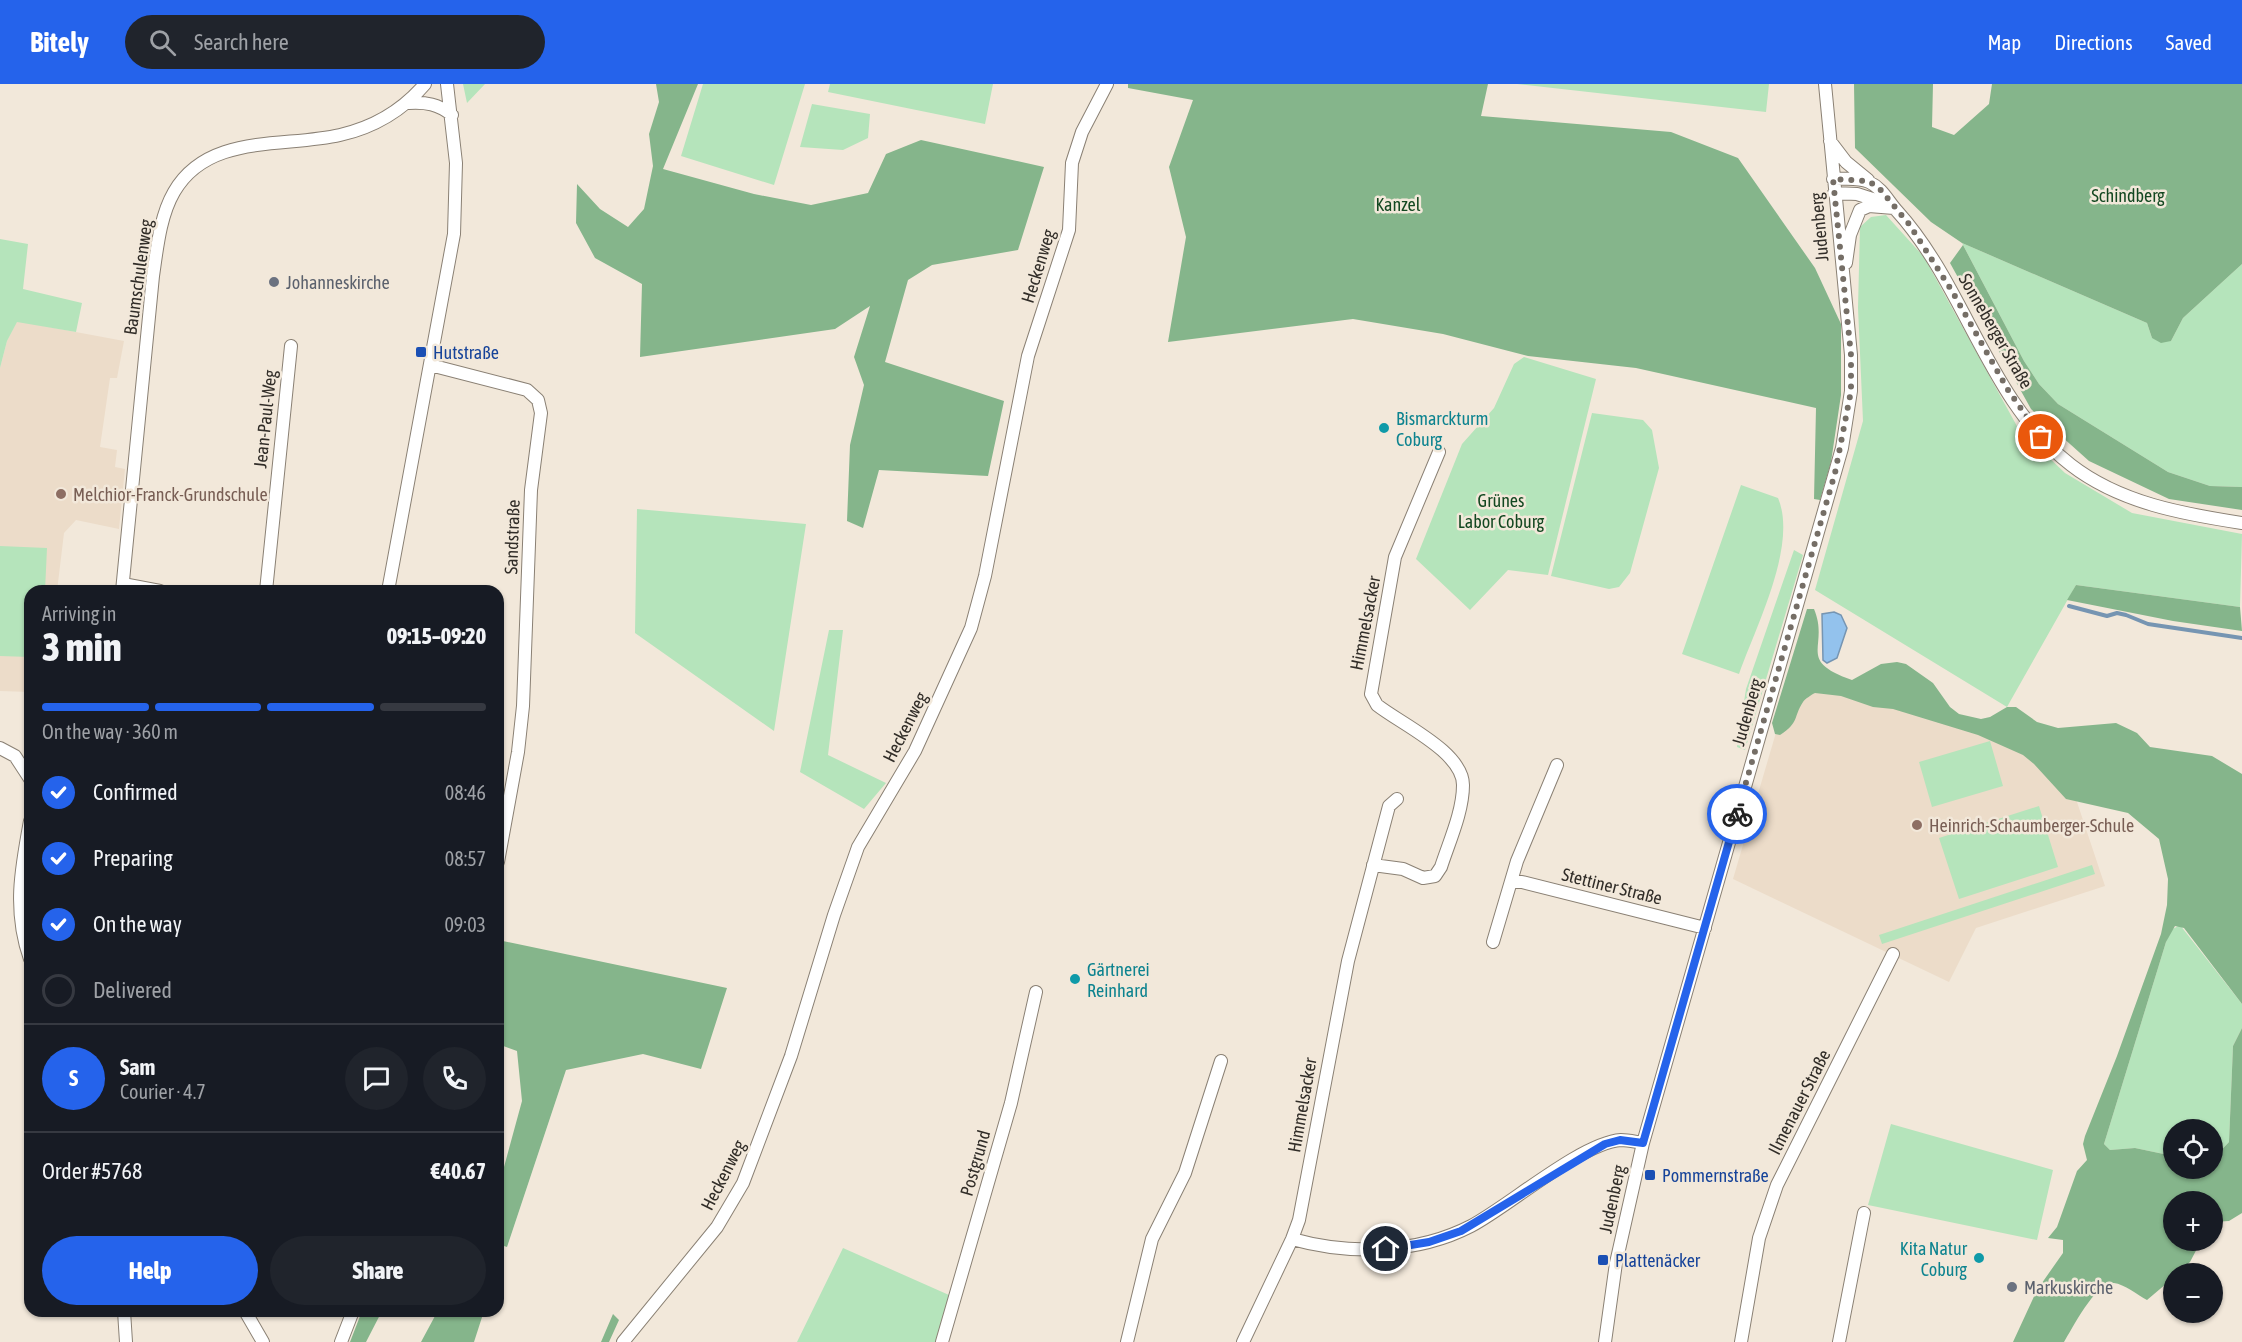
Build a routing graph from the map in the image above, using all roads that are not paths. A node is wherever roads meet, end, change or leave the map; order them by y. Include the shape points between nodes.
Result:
1 (425, 84) edge
2 (447, 84) edge
3 (1107, 84) edge
4 (1825, 84) edge
5 (409, 103) junction
6 (452, 115) junction
7 (1829, 139) junction
8 (1833, 179) junction
9 (1879, 188) junction
10 (1834, 193) junction
11 (1894, 208) junction
12 (1843, 288) junction
13 (290, 352) dead end
14 (430, 365) junction
15 (1439, 452) dead end
16 (2242, 523) edge
17 (122, 585) edge
18 (267, 585) edge
19 (388, 585) edge
20 (0, 748) edge
21 (1557, 765) dead end
22 (24, 769) edge
23 (1397, 799) dead end
24 (504, 829) edge
25 (24, 852) edge
26 (1373, 865) junction
27 (1511, 882) junction
28 (1705, 928) junction
29 (24, 940) edge
30 (1493, 942) dead end
31 (1893, 954) dead end
32 (1036, 992) dead end
33 (1221, 1061) dead end
34 (1643, 1143) junction
35 (1864, 1213) dead end
36 (1292, 1239) junction
37 (124, 1317) edge
38 (248, 1317) edge
39 (351, 1317) edge
40 (126, 1342) edge
41 (263, 1342) edge
42 (341, 1342) edge
43 (623, 1342) edge
44 (942, 1342) edge
45 (1127, 1342) edge
46 (1243, 1342) edge
47 (1605, 1342) edge
48 (1741, 1342) edge
49 (1839, 1342) edge

1 - 5 street, Baumschulenweg
2 - 6 street
3 - 43 street, Heckenweg via 1082,132 1072,163 1069,230 1028,356 985,576 970,628 915,752 858,847 791,1056 743,1183 717,1227
4 - 7 street, Judenberg
5 - 6 street via 426,102
5 - 17 street, Baumschulenweg via 373,124 340,135 245,146 214,156 189,172 174,192 153,271
6 - 14 street via 456,163 454,234
7 - 8 street, Judenberg
7 - 9 street, Sonneberger Straße via 1846,162
8 - 9 street via 1858,179
8 - 10 street, Judenberg
9 - 11 street, Sonneberger Straße
10 - 11 street, Sonneberger Straße via 1870,197
10 - 12 street, Judenberg
11 - 12 street via 1869,206 1856,215
11 - 16 street, Sonneberger Straße via 1923,244 2032,426 2062,458 2091,478 2135,499
12 - 28 street, Judenberg via 1851,379 1842,448
13 - 18 street, Jean-Paul-Weg
14 - 19 street
14 - 24 street, Sandstraße via 527,390 538,400 541,413 531,490 523,706
15 - 26 street, Himmelsacker via 1395,558 1371,694 1377,705 1449,756 1462,777 1461,803 1436,876 1423,878 1403,869
20 - 22 street via 15,756
21 - 27 street
23 - 26 street, Himmelsacker via 1389,806
25 - 29 street via 18,902
26 - 36 street, Himmelsacker via 1348,961 1306,1191
27 - 28 street, Stettiner Straße
27 - 30 street
28 - 34 street, Judenberg
31 - 48 street, Ilmenauer Straße via 1777,1185 1759,1238
32 - 44 street, Postgrund via 1011,1102
33 - 45 street via 1185,1173 1152,1239
34 - 36 street via 1620,1140 1605,1144 1472,1226 1429,1242 1368,1249 1329,1247
34 - 47 street, Judenberg via 1616,1263
35 - 49 street
36 - 46 street, Himmelsacker
37 - 40 street
38 - 41 street
39 - 42 street

